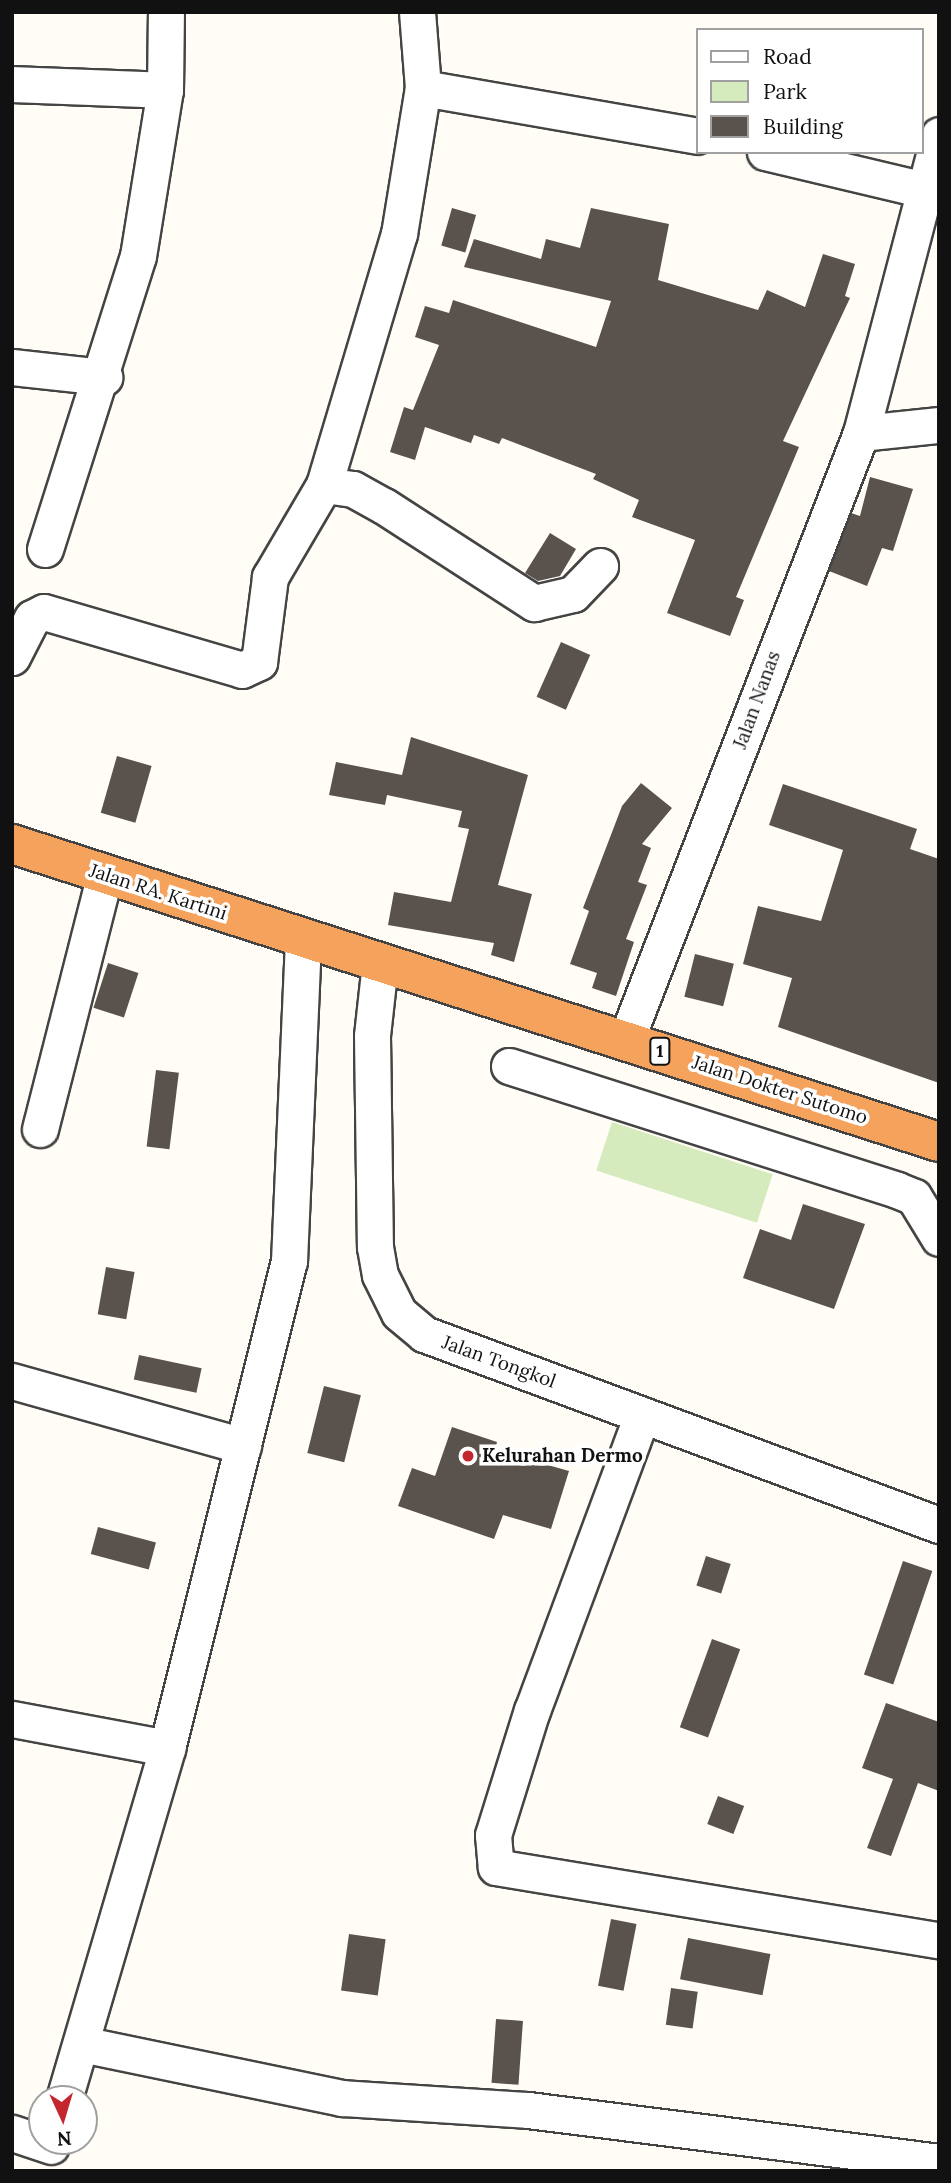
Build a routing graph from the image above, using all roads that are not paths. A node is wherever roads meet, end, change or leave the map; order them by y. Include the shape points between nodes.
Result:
1 (166, 12) edge
2 (417, 12) edge
3 (12, 83) edge
4 (431, 88) junction
5 (165, 90) junction
6 (939, 135) edge
7 (696, 136) edge
8 (773, 154) edge
9 (924, 190) junction
10 (12, 367) edge
11 (104, 377) junction
12 (939, 425) edge
13 (862, 433) junction
14 (339, 487) junction
15 (45, 549) dead end
16 (600, 566) dead end
17 (12, 657) edge
18 (12, 844) edge
19 (104, 874) junction
20 (323, 946) junction
21 (380, 963) junction
22 (372, 1037) junction
23 (626, 1040) junction
24 (509, 1066) dead end
25 (40, 1129) dead end
26 (939, 1142) edge
27 (939, 1238) edge
28 (12, 1381) edge
29 (642, 1415) junction
30 (243, 1446) junction
31 (939, 1525) edge
32 (12, 1719) edge
33 (167, 1748) junction
34 (939, 1940) edge
35 (91, 2047) junction
36 (71, 2085) edge
37 (12, 2133) edge
38 (28, 2141) edge
39 (939, 2162) edge

1 - 5 street
2 - 4 street
3 - 5 street
4 - 7 street
4 - 14 street
5 - 11 street via 138,256
6 - 9 street, Jalan Nanas
8 - 9 street
9 - 13 street, Jalan Nanas
10 - 11 street
11 - 15 street
12 - 13 street
13 - 23 street, Jalan Nanas
14 - 16 street via 384,506 534,603 573,594
14 - 17 street via 270,577 263,655 251,668 44,612 32,618
18 - 19 highway, Jalan RA. Kartini / 1
19 - 20 highway, Jalan RA. Kartini / 1
19 - 25 street
20 - 21 highway, 1
20 - 22 street via 365,994
20 - 30 street via 289,1261
21 - 22 street, Jalan Tongkol
21 - 23 highway, Jalan Dokter Sutomo / 1
22 - 29 street, Jalan Tongkol via 375,1247 380,1275 399,1313 424,1334
23 - 26 highway, Jalan Dokter Sutomo / 1
24 - 27 street via 897,1190 914,1197
28 - 30 street
29 - 31 street, Jalan Tongkol
29 - 34 street via 532,1710 493,1835 496,1867
30 - 33 street
32 - 33 street
33 - 35 street
35 - 36 street
35 - 39 street via 342,2098 515,2108
37 - 38 street

